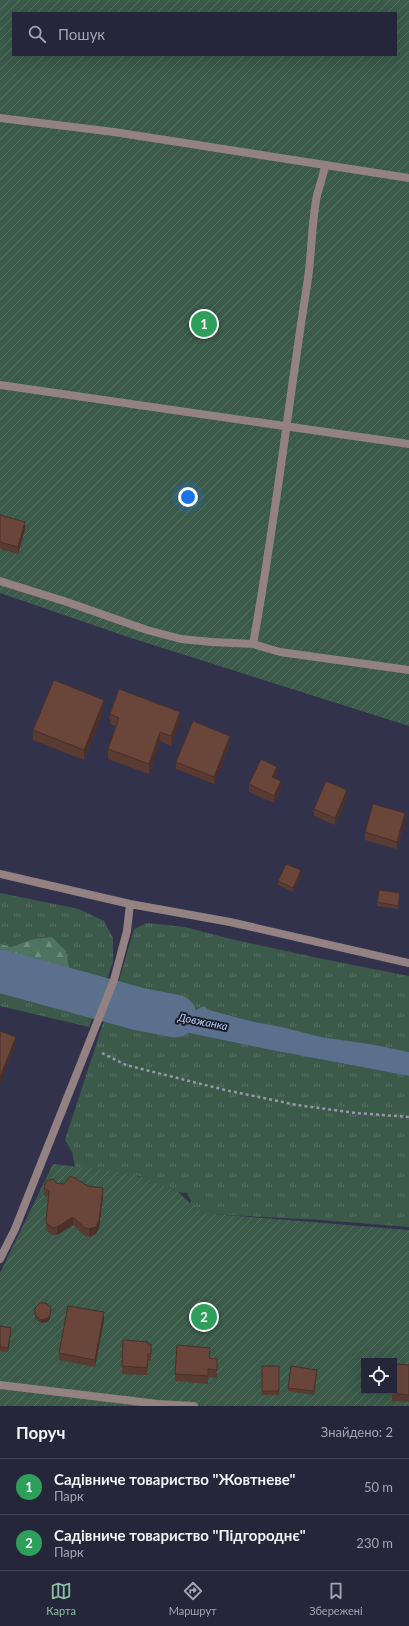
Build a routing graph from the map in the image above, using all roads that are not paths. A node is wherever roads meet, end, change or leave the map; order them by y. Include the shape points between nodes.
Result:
1 (0, 118) edge
2 (325, 166) junction
3 (409, 178) edge
4 (0, 385) edge
5 (288, 427) junction
6 (409, 444) edge
7 (0, 581) edge
8 (253, 644) junction
9 (409, 670) edge
10 (0, 874) edge
11 (130, 904) junction
12 (409, 962) edge
13 (0, 1259) edge
14 (0, 1385) edge
15 (194, 1406) edge

1 - 2 street via 114,132
2 - 3 street
2 - 5 street via 317,196
4 - 5 street
5 - 6 street
5 - 8 street
7 - 8 street via 147,630 181,638
8 - 9 street via 280,652
10 - 11 street
11 - 12 street via 230,922
11 - 13 street via 127,931 100,1019 15,1229
14 - 15 street

